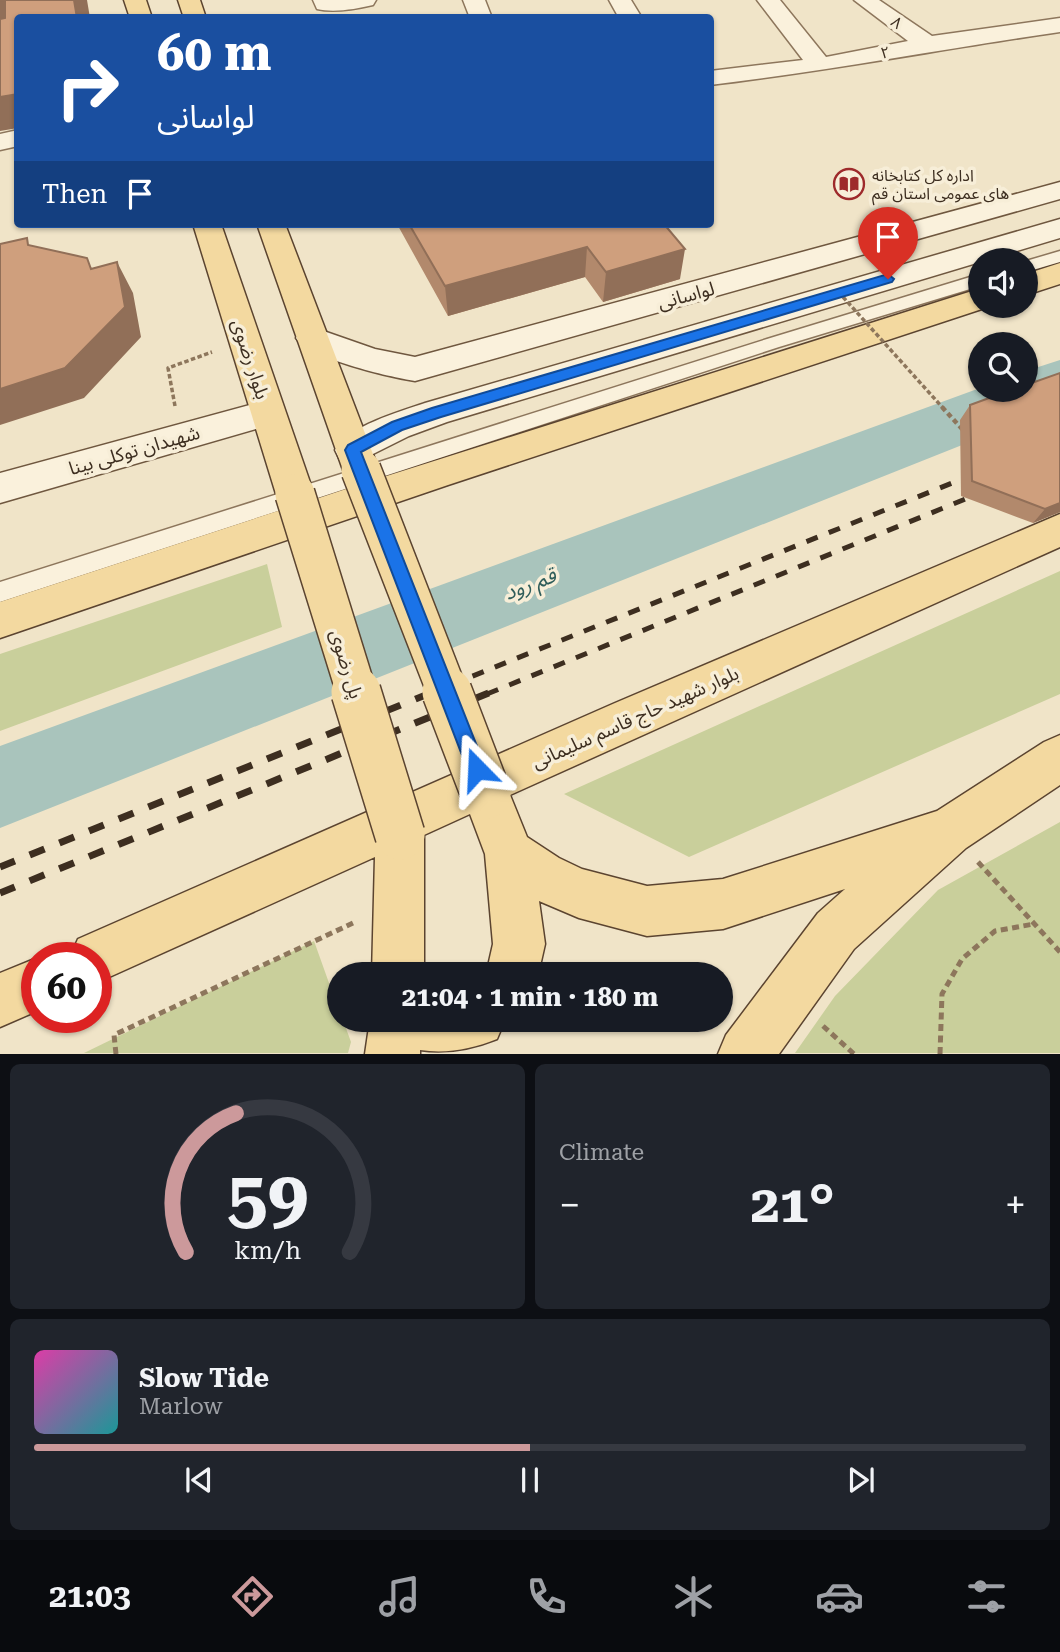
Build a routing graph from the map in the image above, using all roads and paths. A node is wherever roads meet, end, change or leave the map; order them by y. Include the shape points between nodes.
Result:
1 (365, 0) edge
2 (768, 0) edge
3 (865, 0) edge
4 (324, 2) edge
5 (1060, 25) edge
6 (928, 44) junction
7 (820, 65) junction
8 (714, 78) edge
9 (1060, 190) edge
10 (208, 228) edge
11 (272, 228) edge
12 (1060, 228) edge
13 (1060, 256) edge
14 (1038, 263) edge
15 (1060, 274) edge
16 (1038, 281) edge
17 (968, 285) edge
18 (843, 297) dead end
19 (968, 303) edge
20 (312, 338) junction
21 (415, 369) junction
22 (268, 412) junction
23 (437, 412) junction
24 (967, 435) edge
25 (357, 460) junction
26 (0, 488) edge
27 (295, 494) joint
28 (1060, 530) edge
29 (0, 592) edge
30 (0, 620) edge
31 (1060, 758) edge
32 (950, 831) junction
33 (509, 854) junction
34 (399, 902) junction
35 (1034, 924) junction
36 (112, 950) edge
37 (1060, 952) edge
38 (398, 962) edge
39 (515, 962) edge
40 (21, 991) edge
41 (0, 1000) edge
42 (395, 1032) edge
43 (116, 1054) edge
44 (392, 1054) edge
45 (745, 1054) edge
46 (940, 1054) edge

1 - 4 main road
2 - 7 main road
3 - 6 main road, ۸
5 - 6 main road, ۲
6 - 7 main road, ۲
7 - 8 main road, ۲
9 - 21 main road, لواسانی
10 - 22 main road, بلوار رضوی
11 - 20 main road
12 - 23 main road
13 - 14 lane
15 - 16 main road
17 - 29 lane
18 - 24 path, bridge
19 - 30 main road
20 - 21 main road, لواسانی via 383,365
20 - 25 main road
21 - 23 main road via 402,379 397,392 403,405 418,413
22 - 26 main road, شهیدان توکلی بینا
22 - 27 main road, بلوار رضوی
23 - 25 main road via 397,426
25 - 33 main road, bridge
27 - 34 main road, پل رضوی, bridge via 400,835
28 - 36 main road, بلوار شهید حاج قاسم سلیمانی
31 - 32 main road
32 - 33 main road via 723,904 647,911 579,894
32 - 35 path
32 - 45 main road via 836,931
33 - 39 main road via 519,944
34 - 38 main road, پل رضوی
34 - 43 path via 114,1035
35 - 37 path
35 - 46 path via 995,931 962,959 942,994
40 - 41 main road
42 - 44 main road

